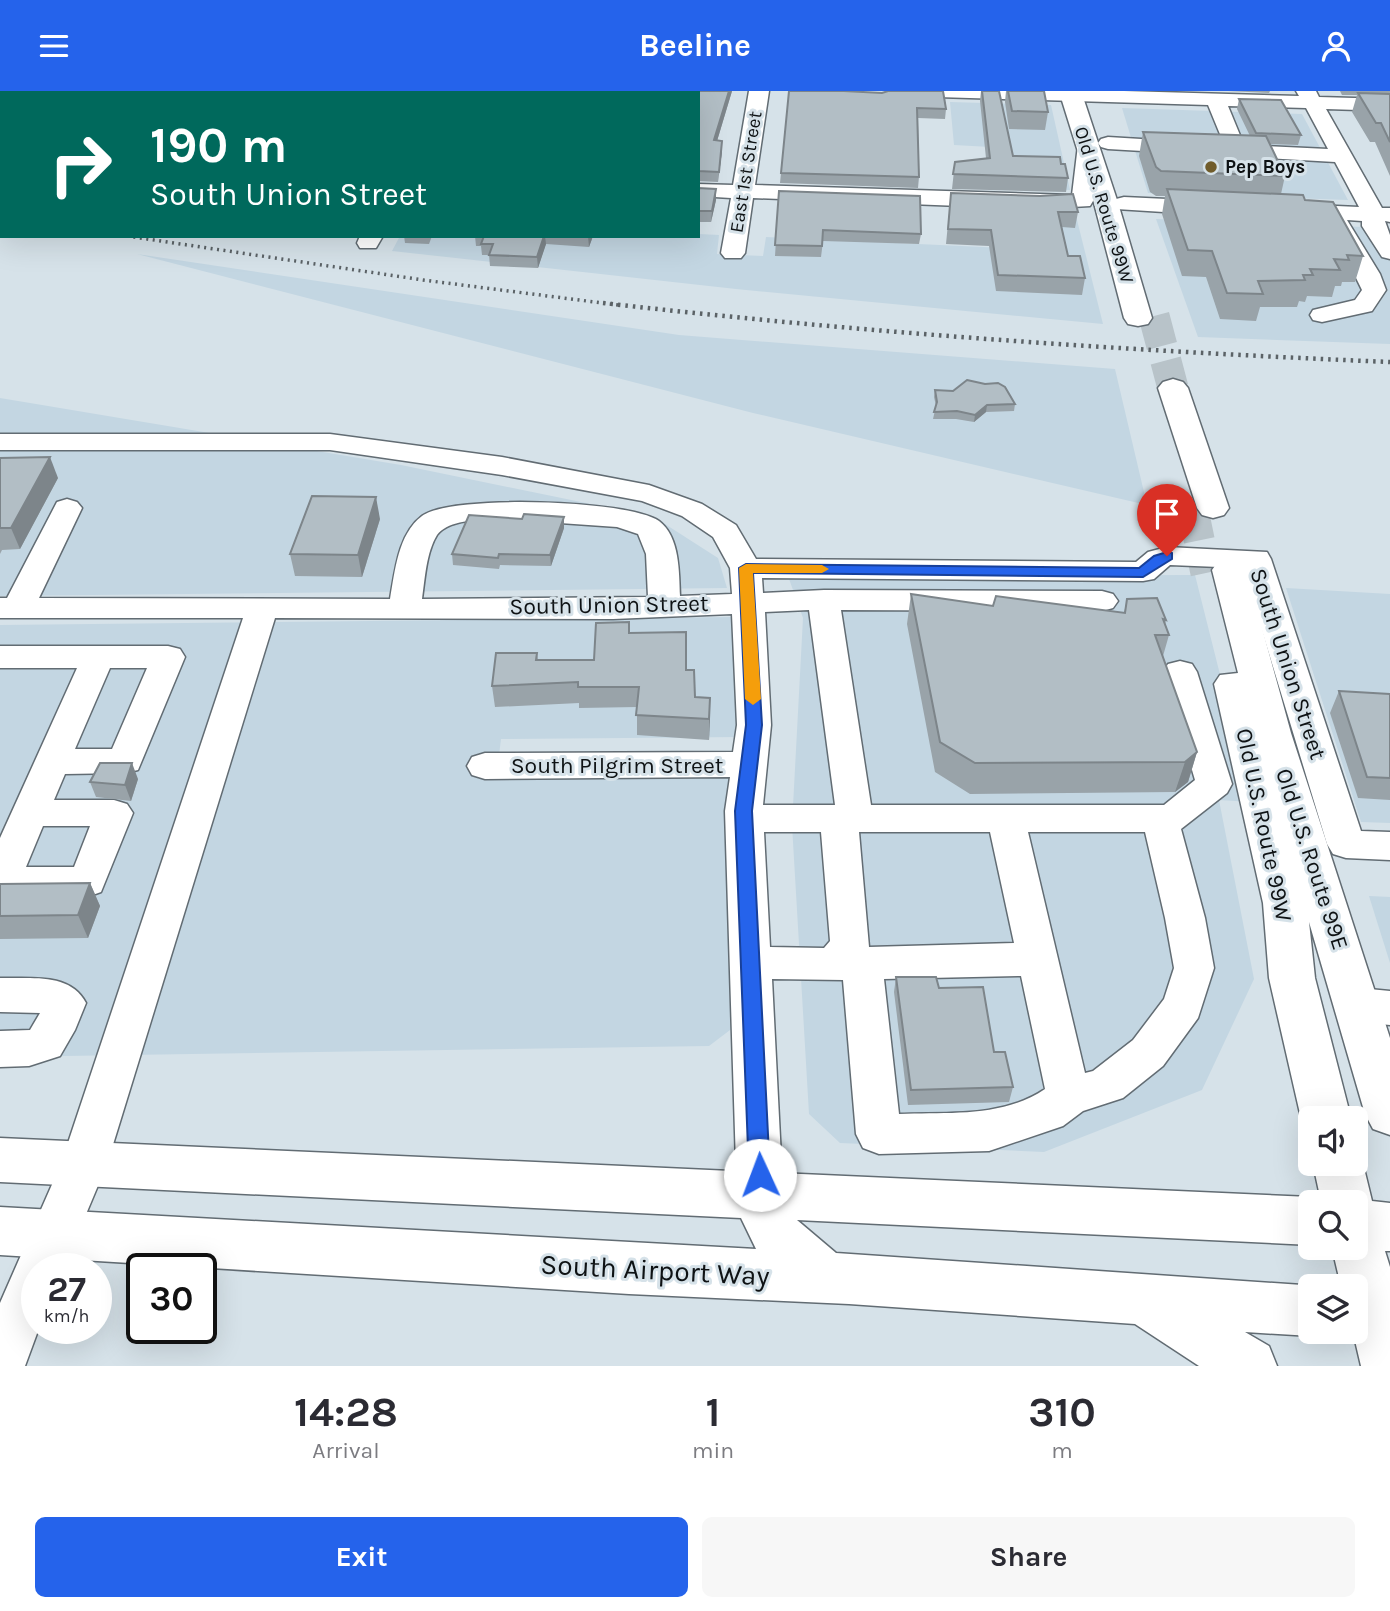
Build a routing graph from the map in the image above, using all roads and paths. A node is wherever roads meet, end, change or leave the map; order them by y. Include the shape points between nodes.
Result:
1 (759, 91) edge
2 (937, 91) edge
3 (964, 91) edge
4 (1083, 93) edge
5 (1154, 94) edge
6 (1309, 97) edge
7 (1214, 99) junction
8 (1390, 105) edge
9 (1098, 144) junction
10 (1223, 150) junction
11 (1269, 154) junction
12 (1342, 156) junction
13 (700, 190) edge
14 (743, 191) junction
15 (1124, 204) junction
16 (1230, 208) edge
17 (1270, 210) edge
18 (1297, 211) junction
19 (1331, 212) junction
20 (1382, 214) edge
21 (1390, 252) edge
22 (733, 253) dead end
23 (1322, 315) dead end
24 (1164, 389) tunnel mouth
25 (0, 442) edge
26 (67, 508) dead end
27 (1203, 509) tunnel mouth
28 (1225, 582) joint
29 (747, 586) junction
30 (824, 600) junction
31 (1102, 601) dead end
32 (664, 605) junction
33 (404, 607) junction
34 (9, 608) edge
35 (262, 608) junction
36 (0, 657) edge
37 (98, 657) junction
38 (1180, 672) dead end
39 (54, 762) junction
40 (750, 764) junction
41 (485, 766) dead end
42 (32, 813) junction
43 (1006, 818) junction
44 (1160, 818) junction
45 (744, 819) junction
46 (847, 819) junction
47 (1390, 846) edge
48 (1, 881) edge
49 (1038, 959) junction
50 (751, 963) junction
51 (848, 963) junction
52 (0, 995) edge
53 (1374, 1006) edge
54 (0, 1049) edge
55 (1069, 1097) junction
56 (1323, 1106) edge
57 (1390, 1114) edge
58 (0, 1160) edge
59 (83, 1164) junction
60 (760, 1197) junction
61 (1298, 1220) edge
62 (1368, 1224) edge
63 (1390, 1227) edge
64 (0, 1231) edge
65 (34, 1253) edge
66 (46, 1253) edge
67 (112, 1257) edge
68 (1361, 1260) edge
69 (827, 1278) junction
70 (1143, 1297) junction
71 (1298, 1309) edge
72 (21, 1313) edge
73 (1374, 1315) edge
74 (0, 1364) edge
75 (1249, 1366) edge
76 (1389, 1366) edge

1 - 14 street, East 1st Street
2 - 3 street
3 - 4 street
4 - 5 street
4 - 9 main road, Old U.S. Route 99W
5 - 7 street
6 - 7 street
6 - 8 street
6 - 12 street
7 - 10 street via 1234,143 1233,148
9 - 10 street
9 - 14 street via 1082,201
9 - 15 main road, Old U.S. Route 99W
9 - 15 main road, Old U.S. Route 99W via 1146,317
10 - 11 street
11 - 12 street
11 - 18 street
12 - 20 street
13 - 14 street
14 - 22 street, East 1st Street
15 - 16 street
17 - 18 street
18 - 19 street
19 - 20 street
19 - 23 street via 1374,290 1363,306
20 - 21 street via 1373,226
24 - 27 main road
25 - 29 street via 330,442 502,466 638,492 692,510 725,531
26 - 34 street
28 - 53 main road, Old U.S. Route 99E via 1272,733
28 - 56 main road, Old U.S. Route 99W via 1285,903 1292,978
29 - 30 street
29 - 32 street, South Union Street
29 - 40 street via 754,725
29 - 47 street, South Union Street via 1143,572 1167,556 1256,559 1346,843
30 - 31 street
30 - 46 street
32 - 33 street, South Union Street via 613,609
32 - 33 street via 657,541 638,521 607,515 463,513 432,523 419,541
33 - 35 street, South Union Street
34 - 35 street, South Union Street
35 - 59 street
36 - 37 street
37 - 39 street
37 - 39 street via 168,657 125,761
38 - 44 street via 1214,784 1172,818
39 - 42 street
40 - 41 street, South Pilgrim Street
40 - 45 street
42 - 48 street
42 - 48 street via 114,813 87,882
43 - 44 street
43 - 46 street
43 - 49 street
44 - 55 street via 1194,968 1183,1006 1148,1053 1107,1085
45 - 46 street
45 - 50 street
46 - 51 street
49 - 51 street
49 - 55 street
50 - 51 street
50 - 60 street
51 - 55 street via 879,1134 989,1131 1047,1112
52 - 54 street via 53,996 65,1003 49,1040 36,1049
53 - 57 main road, Old U.S. Route 99E
58 - 59 main road
59 - 60 main road
59 - 66 street
60 - 61 main road
60 - 69 main road via 771,1229
62 - 63 main road
64 - 65 main road, South Airport Way
67 - 69 main road, South Airport Way via 338,1252
68 - 73 main road
69 - 70 main road, South Airport Way
70 - 71 main road, South Airport Way
70 - 75 main road
72 - 74 street
73 - 76 main road

